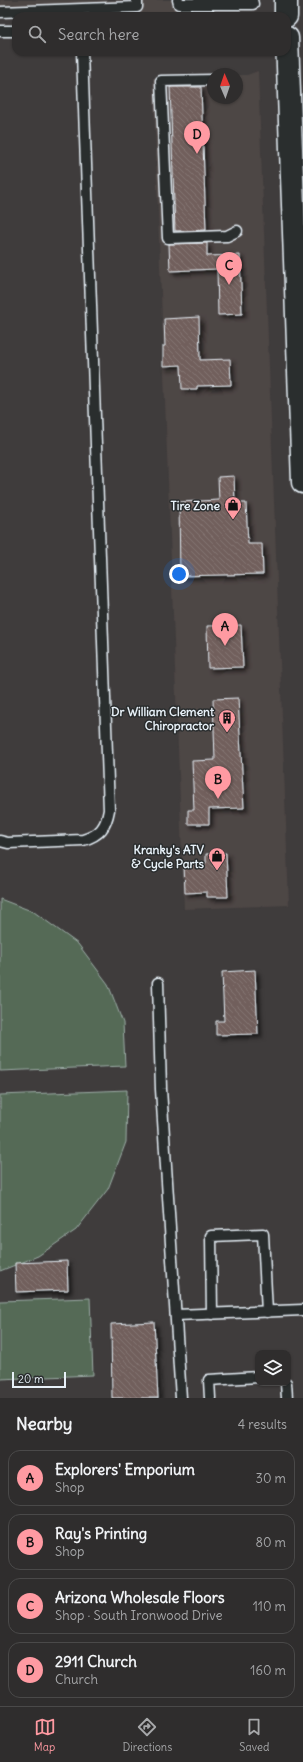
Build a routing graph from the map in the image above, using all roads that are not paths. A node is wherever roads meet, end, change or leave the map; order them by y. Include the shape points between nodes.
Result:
1 (137, 0) edge
2 (178, 0) edge
3 (252, 0) edge
4 (286, 0) edge
5 (0, 12) edge
6 (286, 12) edge
7 (0, 31) edge
8 (12, 31) edge
9 (82, 56) edge
10 (288, 56) edge
11 (207, 80) edge
12 (237, 231) dead end
13 (303, 482) edge
14 (0, 841) edge
15 (158, 983) dead end
16 (303, 1310) edge
17 (267, 1312) junction
18 (212, 1314) junction
19 (176, 1315) junction
20 (255, 1377) edge
21 (286, 1386) edge
22 (181, 1398) edge
23 (210, 1398) edge
24 (287, 1398) edge

1 - 5 lane via 137,7
2 - 3 lane via 179,4 253,4
4 - 6 main road
7 - 8 lane
9 - 14 lane via 109,810 102,831 94,837 83,840 8,843
10 - 13 main road
11 - 12 lane via 161,82 168,238 227,236
15 - 19 lane via 161,1089
16 - 17 lane
17 - 18 lane
17 - 18 lane via 263,1234 211,1236
18 - 19 lane
19 - 22 lane
20 - 23 lane via 209,1380
21 - 24 lane

